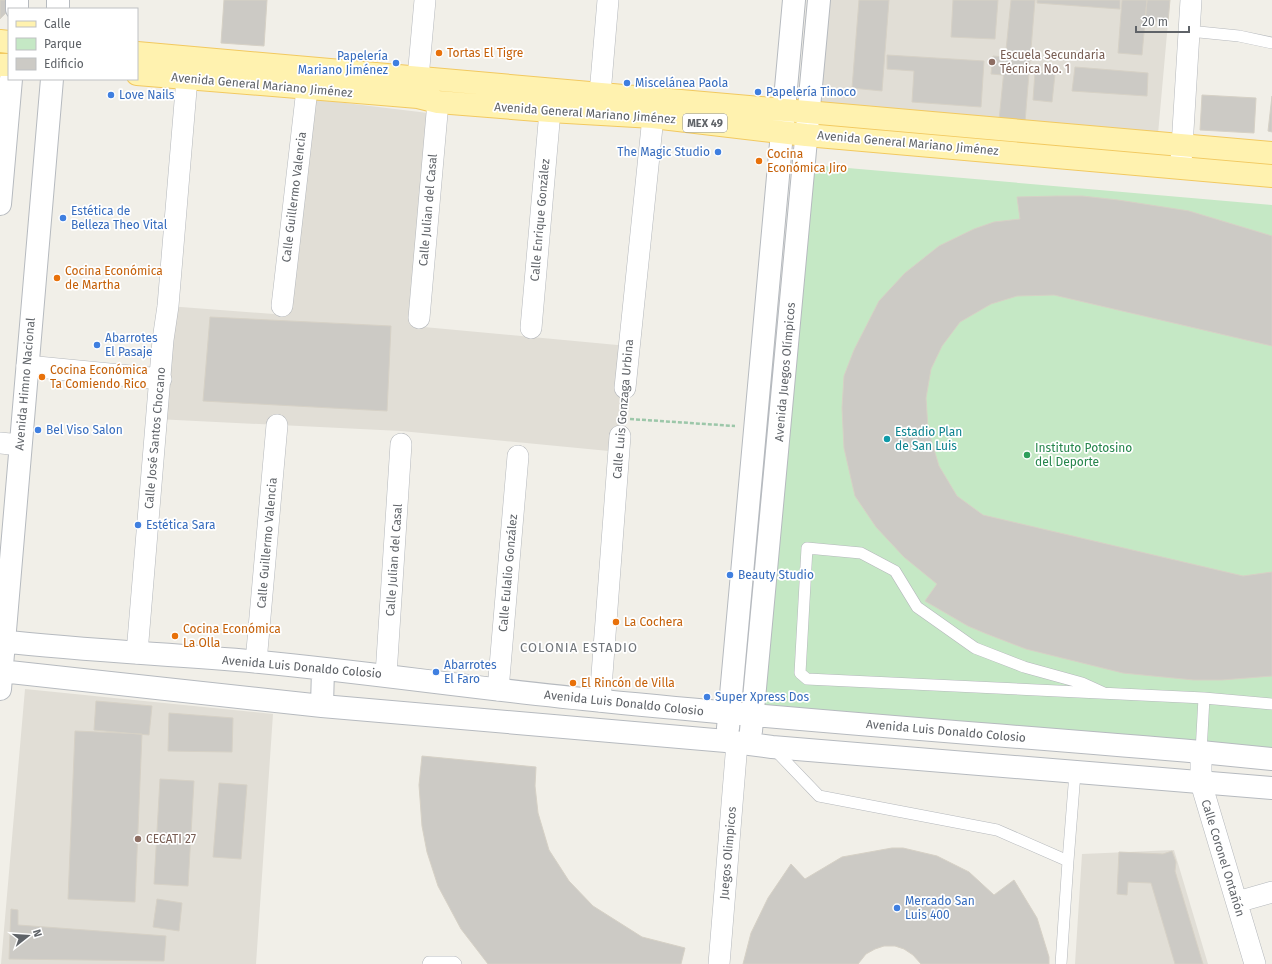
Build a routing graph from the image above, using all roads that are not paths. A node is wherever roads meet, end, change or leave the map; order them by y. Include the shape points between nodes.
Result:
1 (425, 0) edge
2 (608, 0) edge
3 (794, 0) edge
4 (819, 0) edge
5 (1191, 0) edge
6 (1189, 31) junction
7 (1272, 43) edge
8 (138, 53) edge
9 (138, 74) edge
10 (187, 78) junction
11 (11, 80) edge
12 (52, 80) edge
13 (307, 89) junction
14 (425, 92) junction
15 (600, 94) junction
16 (784, 110) junction
17 (550, 111) junction
18 (809, 112) junction
19 (653, 117) junction
20 (783, 132) junction
21 (806, 135) junction
22 (1182, 145) junction
23 (1272, 153) edge
24 (1181, 167) junction
25 (1272, 176) edge
26 (0, 204) edge
27 (282, 306) dead end
28 (418, 318) dead end
29 (531, 328) dead end
30 (27, 366) junction
31 (160, 385) junction
32 (625, 388) road end
33 (277, 425) dead end
34 (621, 427) road end
35 (10, 444) edge
36 (401, 444) dead end
37 (518, 456) dead end
38 (2, 642) edge
39 (137, 654) junction
40 (256, 662) junction
41 (323, 669) junction
42 (386, 675) junction
43 (1, 677) edge
44 (498, 690) junction
45 (1104, 693) junction
46 (1204, 698) junction
47 (600, 701) junction
48 (1272, 704) edge
49 (322, 706) junction
50 (729, 714) junction
51 (753, 715) junction
52 (990, 734) junction
53 (738, 743) junction
54 (772, 747) junction
55 (1201, 752) junction
56 (1272, 759) edge
57 (987, 765) junction
58 (1075, 772) junction
59 (1201, 783) junction
60 (1272, 788) edge
61 (1068, 861) junction
62 (1272, 892) edge
63 (1237, 902) junction
64 (428, 964) edge
65 (456, 964) edge
66 (719, 964) edge
67 (1060, 964) edge
68 (1255, 964) edge

1 - 14 street, Calle Julian del Casal
2 - 15 street
3 - 16 street, Avenida Juegos Olímpicos
4 - 18 street, Avenida Juegos Olímpicos
5 - 6 street
6 - 7 lane via 1239,36
6 - 22 street
8 - 14 main road, Avenida General Mariano Jiménez / MEX 49
9 - 10 main road, Avenida General Mariano Jiménez / MEX 49
10 - 13 main road, Avenida General Mariano Jiménez / MEX 49
10 - 31 street, Calle José Santos Chocano
11 - 26 street
12 - 30 street, Avenida Himno Nacional
13 - 14 main road, Avenida General Mariano Jiménez / MEX 49
13 - 27 street, Calle Guillermo Valencia
14 - 15 main road, Avenida General Mariano Jiménez / MEX 49
14 - 17 main road, Avenida General Mariano Jiménez / MEX 49
14 - 28 street, Calle Julian del Casal
15 - 16 main road, Avenida General Mariano Jiménez / MEX 49
16 - 18 main road, Avenida General Mariano Jiménez / MEX 49
16 - 20 street, Avenida Juegos Olímpicos
17 - 19 main road, Avenida General Mariano Jiménez / MEX 49
17 - 29 street, Calle Enrique González
18 - 21 street, Avenida Juegos Olímpicos
18 - 22 main road, Avenida General Mariano Jiménez / MEX 49
19 - 20 main road, Avenida General Mariano Jiménez / MEX 49
19 - 32 street, Calle Luis Gonzaga Urbina
20 - 21 main road, Avenida General Mariano Jiménez / MEX 49
20 - 50 street, Avenida Juegos Olímpicos
21 - 24 main road, Avenida General Mariano Jiménez / MEX 49
21 - 51 street, Avenida Juegos Olímpicos
22 - 23 main road, Avenida General Mariano Jiménez / MEX 49
22 - 24 street
24 - 25 main road, Avenida General Mariano Jiménez / MEX 49
30 - 31 street
30 - 35 street, Avenida Himno Nacional
31 - 39 street, Calle José Santos Chocano
33 - 40 street, Calle Guillermo Valencia
34 - 47 street, Calle Luis Gonzaga Urbina
35 - 38 street, Avenida Himno Nacional
36 - 42 street, Calle Julian del Casal
37 - 44 street, Calle Eulalio González
38 - 39 street, Avenida Luis Donaldo Colosio
38 - 43 street, Avenida Himno Nacional
39 - 40 street, Avenida Luis Donaldo Colosio
40 - 41 street, Avenida Luis Donaldo Colosio
41 - 42 street, Avenida Luis Donaldo Colosio
41 - 49 street
42 - 44 street, Avenida Luis Donaldo Colosio
43 - 49 street
44 - 47 street, Avenida Luis Donaldo Colosio
45 - 45 lane via 807,679 800,673 807,548 861,553 895,571 917,607 975,648 1024,667 1082,683
45 - 46 lane
46 - 48 lane
46 - 55 lane
47 - 50 street, Avenida Luis Donaldo Colosio
49 - 53 street
50 - 51 street, Avenida Luis Donaldo Colosio
50 - 53 street, Avenida Juegos Olímpicos
51 - 52 street, Avenida Luis Donaldo Colosio
51 - 53 street, Avenida Juegos Olímpicos
52 - 55 street, Avenida Luis Donaldo Colosio
52 - 57 street
53 - 54 street
53 - 66 street, Juegos Olimpicos
54 - 57 street
54 - 61 lane via 819,796 997,830
55 - 56 street, Avenida Luis Donaldo Colosio
55 - 59 street, Calle Coronel Ontañón
57 - 58 street
58 - 59 street
58 - 61 lane
59 - 60 street
59 - 63 street, Calle Coronel Ontañón
61 - 67 lane
62 - 63 street
63 - 68 street, Calle Coronel Ontañón
64 - 65 lane

